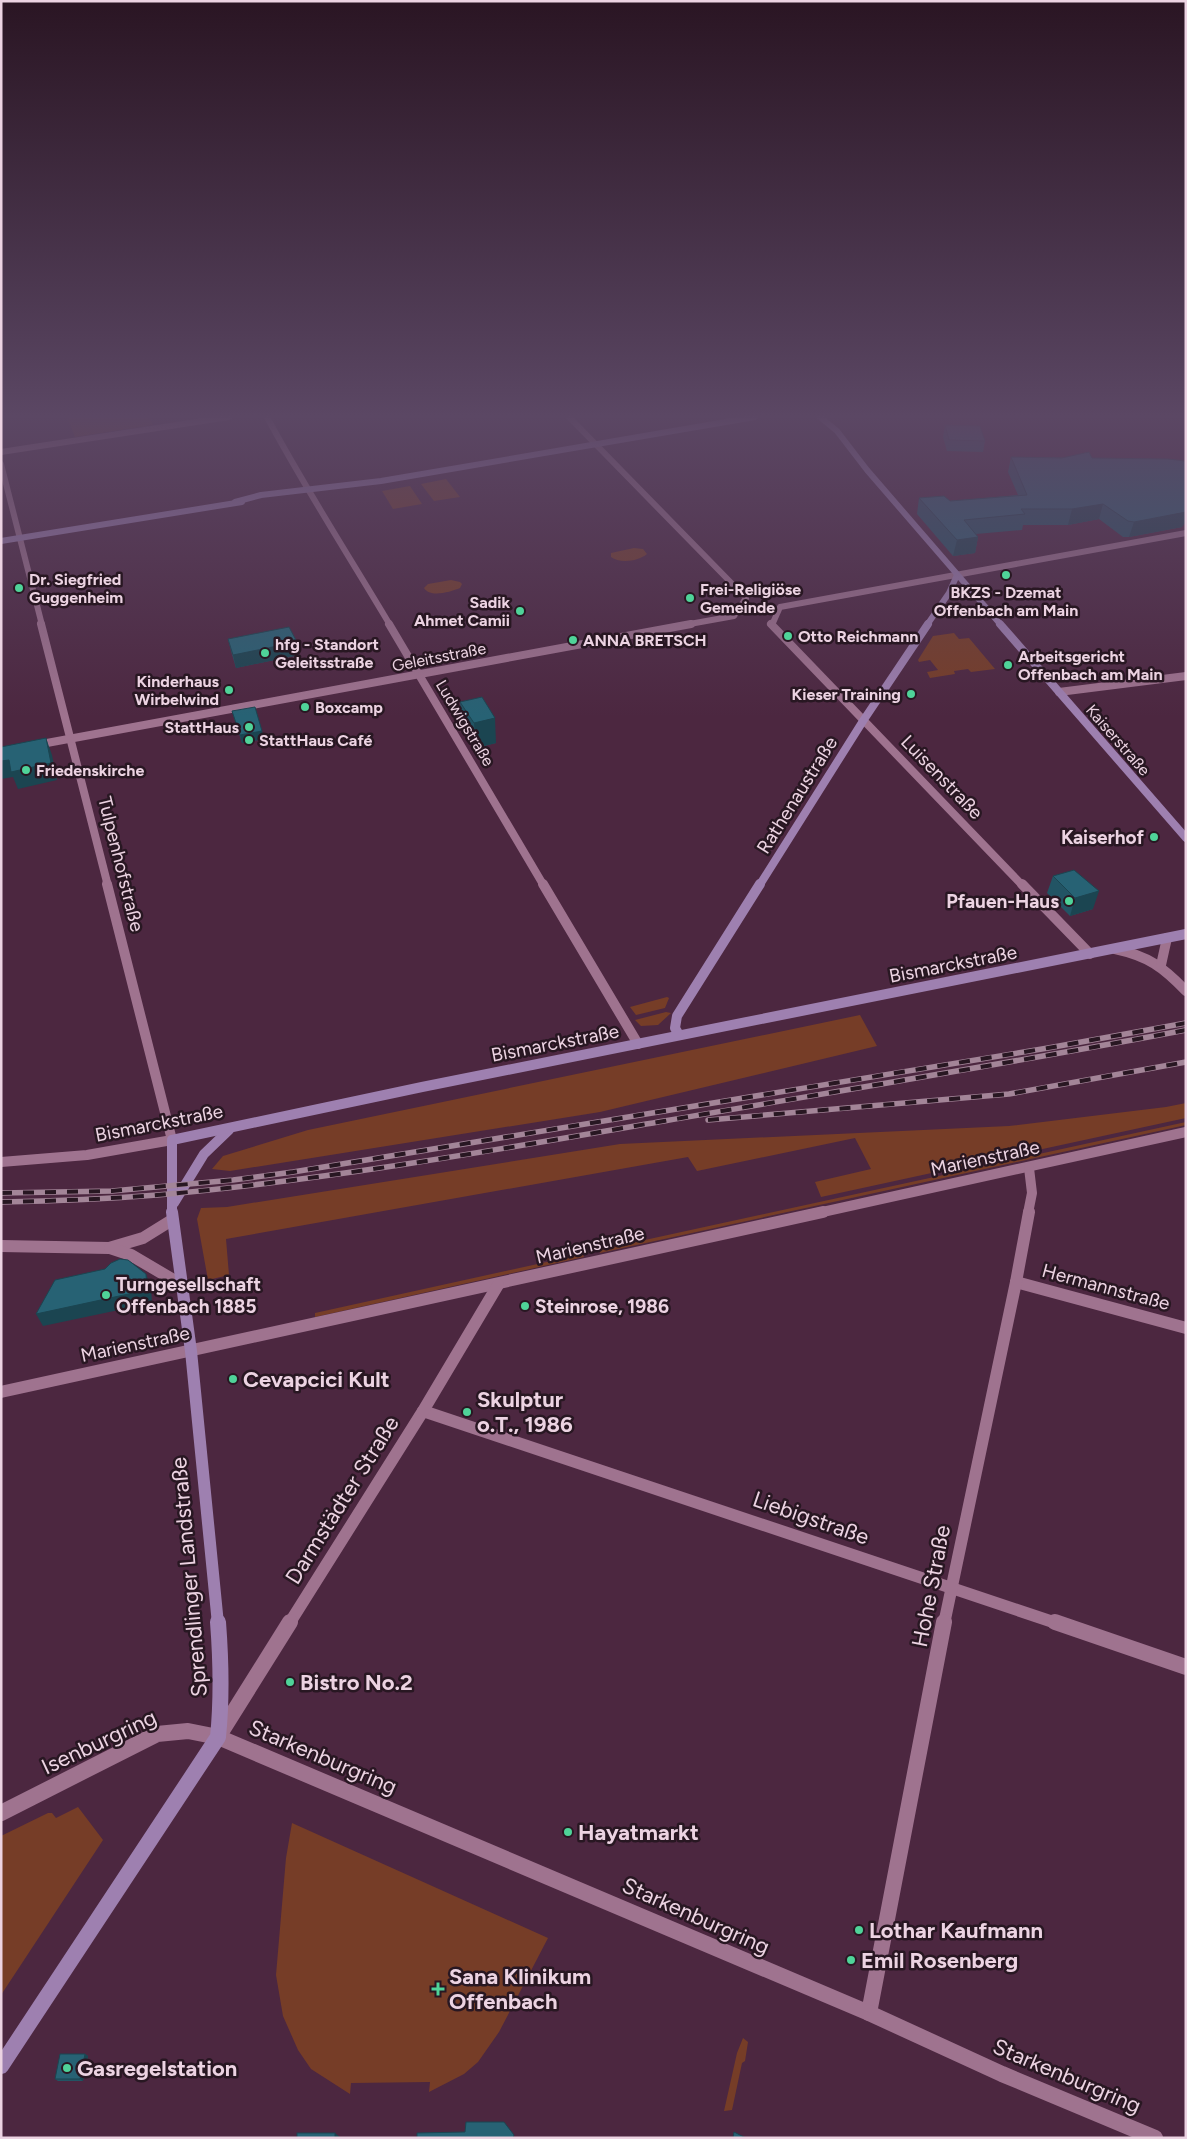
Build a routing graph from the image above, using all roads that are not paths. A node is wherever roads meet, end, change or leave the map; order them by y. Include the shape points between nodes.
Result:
1 (15, 517) edge
2 (146, 517) edge
3 (325, 517) edge
4 (666, 517) edge
5 (907, 517) edge
6 (1186, 533) edge
7 (20, 538) junction
8 (1, 541) edge
9 (957, 575) junction
10 (419, 675) junction
11 (1186, 676) edge
12 (1059, 692) junction
13 (863, 721) junction
14 (72, 738) junction
15 (28, 747) edge
16 (1186, 838) edge
17 (1186, 934) edge
18 (1167, 938) junction
19 (1115, 949) junction
20 (1090, 954) junction
21 (1161, 965) junction
22 (1186, 991) edge
23 (679, 1035) junction
24 (638, 1044) junction
25 (235, 1126) junction
26 (1186, 1132) edge
27 (172, 1140) junction
28 (1, 1162) edge
29 (1029, 1168) junction
30 (172, 1206) junction
31 (172, 1220) junction
32 (1, 1246) edge
33 (110, 1248) junction
34 (1016, 1282) junction
35 (182, 1285) junction
36 (498, 1285) junction
37 (1186, 1328) edge
38 (191, 1352) junction
39 (1, 1392) edge
40 (423, 1410) junction
41 (952, 1587) junction
42 (1186, 1668) edge
43 (218, 1737) junction
44 (1, 1813) edge
45 (869, 2013) junction
46 (1, 2066) edge
47 (1155, 2138) edge

1 - 7 street, Tulpenhofstraße
2 - 7 main road
3 - 10 street, Ludwigstraße
4 - 10 street, Geleitsstraße via 746,598 734,616
5 - 9 main road, Kaiserstraße
6 - 9 street
7 - 8 main road
7 - 14 street, Tulpenhofstraße
9 - 12 main road, Kaiserstraße
9 - 13 main road, Rathenaustraße via 949,593
9 - 13 street, Luisenstraße via 780,607 770,624
10 - 14 street, Geleitsstraße
10 - 24 street, Ludwigstraße
11 - 12 street
12 - 16 main road, Kaiserstraße
13 - 20 street, Luisenstraße
13 - 23 main road, Rathenaustraße via 677,1016 675,1028
14 - 15 street, Geleitsstraße
14 - 27 street, Tulpenhofstraße
17 - 18 main road, Bismarckstraße
18 - 19 main road, Bismarckstraße
18 - 21 street
19 - 20 main road, Bismarckstraße
19 - 21 street, Bismarckstraße via 1142,955
20 - 23 main road, Bismarckstraße
21 - 22 street, Bismarckstraße
23 - 24 main road, Bismarckstraße
24 - 25 main road, Bismarckstraße
25 - 27 main road, Bismarckstraße
25 - 30 main road via 218,1137 199,1158
26 - 29 street, Marienstraße
27 - 28 street, Bismarckstraße via 87,1155
27 - 30 main road, Sprendlinger Landstraße
29 - 34 street, Hohe Straße via 1032,1193
29 - 36 street, Marienstraße
30 - 31 main road, Sprendlinger Landstraße
31 - 33 street via 143,1238
31 - 35 main road, Sprendlinger Landstraße
32 - 33 street
33 - 35 street via 131,1255
34 - 37 street, Hermannstraße
34 - 41 street, Hohe Straße
35 - 38 main road, Sprendlinger Landstraße
36 - 38 street, Marienstraße
36 - 40 street, Darmstädter Straße
38 - 39 street, Marienstraße
38 - 43 main road, Sprendlinger Landstraße via 222,1673
40 - 41 street, Liebigstraße
40 - 43 street, Darmstädter Straße
41 - 42 street, Liebigstraße
41 - 45 street, Hohe Straße
43 - 44 street, Isenburgring via 193,1731 157,1734
43 - 45 street, Starkenburgring
43 - 46 main road, Sprendlinger Landstraße
45 - 47 street, Starkenburgring via 1002,2074

